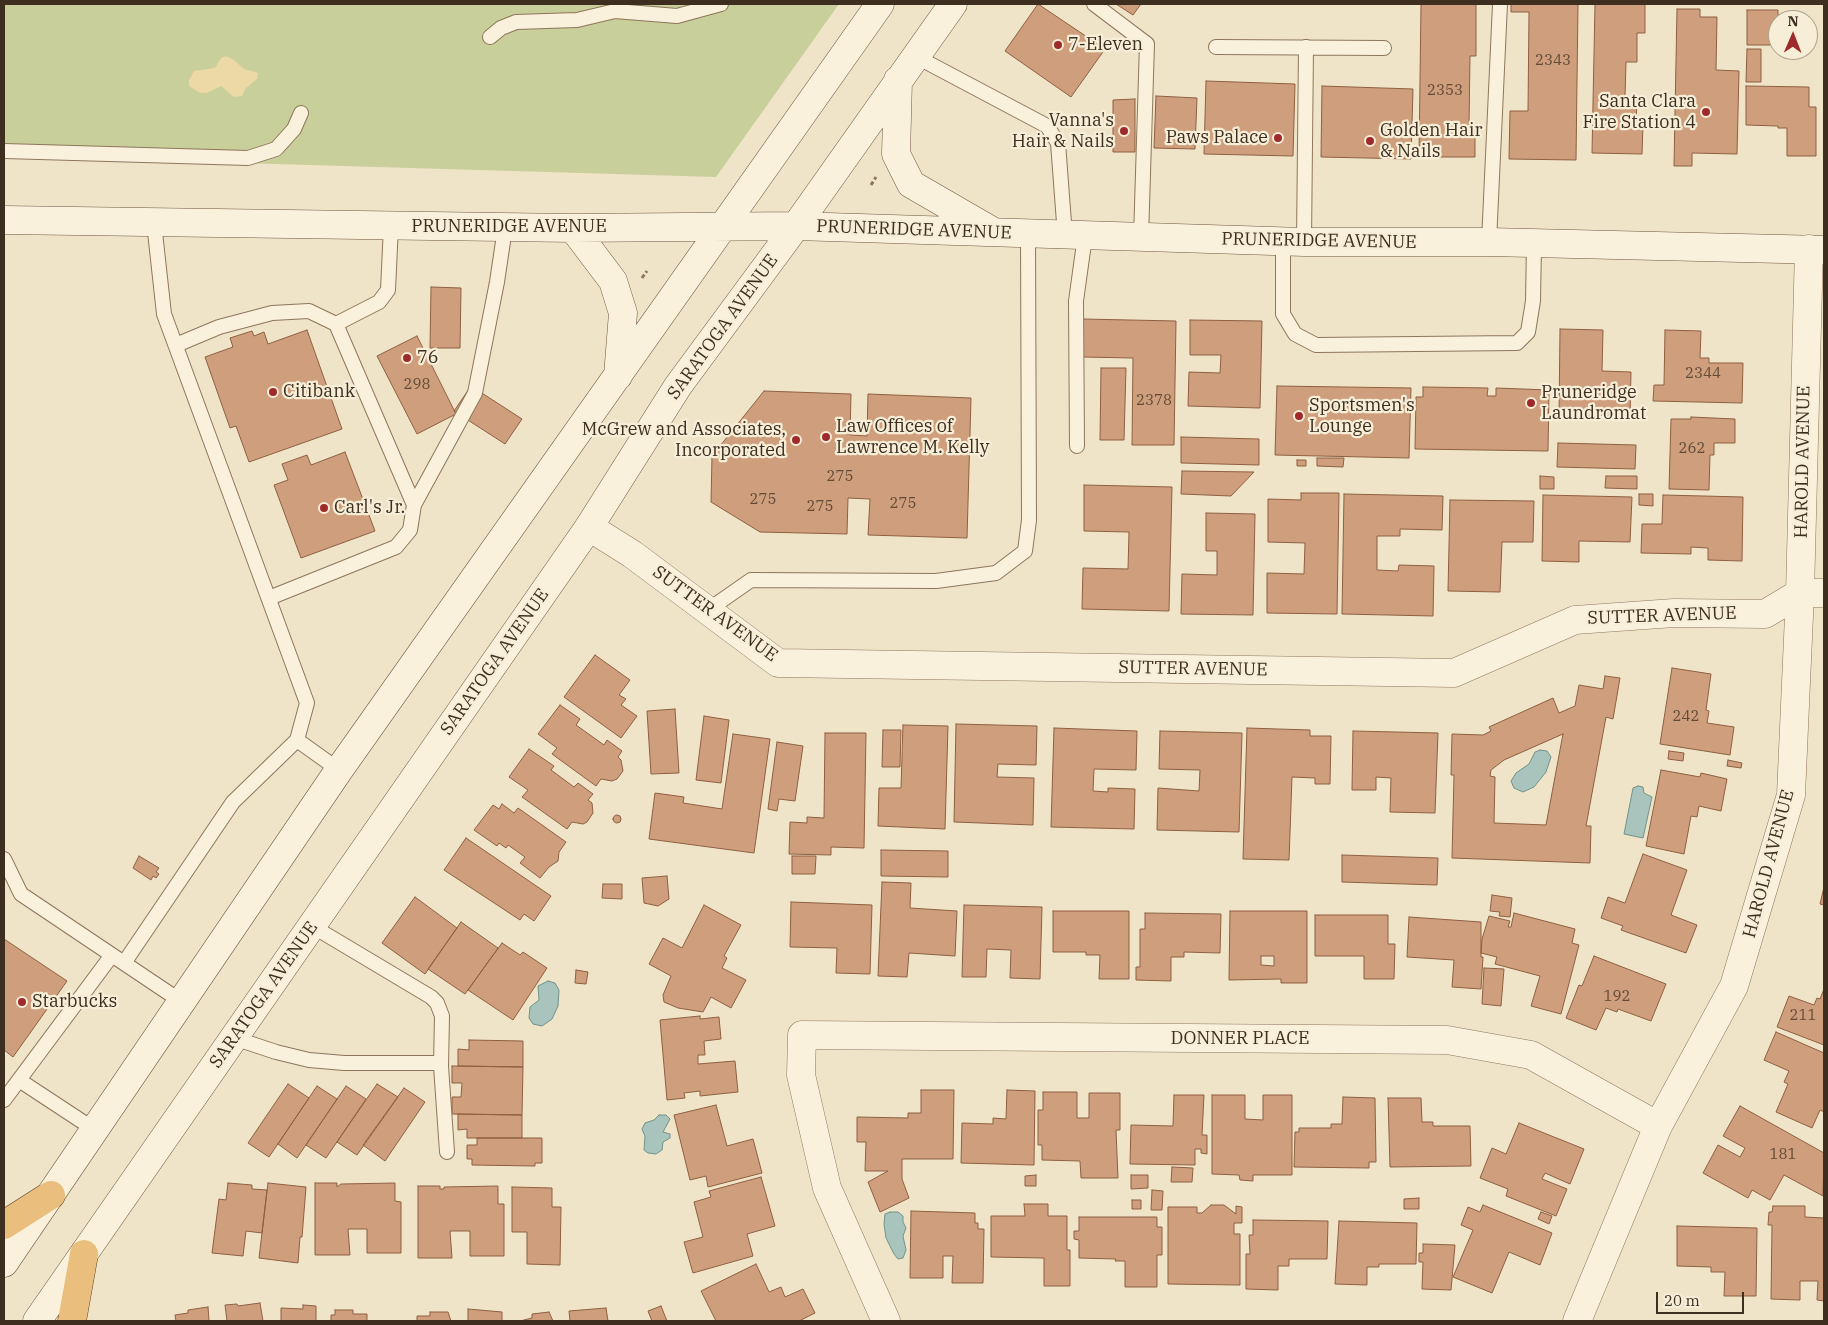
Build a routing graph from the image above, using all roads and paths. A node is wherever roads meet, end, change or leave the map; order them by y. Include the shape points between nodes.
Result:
1 (721, 4) edge
2 (880, 4) edge
3 (953, 4) edge
4 (1094, 4) edge
5 (1500, 4) edge
6 (490, 37) dead end
7 (1216, 47) dead end
8 (1306, 47) junction
9 (1384, 48) dead end
10 (915, 56) junction
11 (898, 80) junction
12 (301, 113) dead end
13 (4, 152) edge
14 (867, 177) dead end
15 (871, 184) dead end
16 (4, 220) edge
17 (154, 223) junction
18 (391, 226) junction
19 (796, 226) junction
20 (725, 227) junction
21 (504, 228) junction
22 (573, 228) junction
23 (997, 234) junction
24 (1028, 235) junction
25 (1075, 236) junction
26 (1142, 238) junction
27 (1293, 241) junction
28 (1489, 242) junction
29 (1534, 245) junction
30 (1816, 250) edge
31 (647, 271) dead end
32 (649, 280) dead end
33 (336, 324) junction
34 (176, 345) junction
35 (618, 376) junction
36 (1078, 446) dead end
37 (414, 505) junction
38 (589, 527) junction
39 (1812, 593) edge
40 (268, 598) junction
41 (708, 610) junction
42 (297, 740) junction
43 (339, 770) junction
44 (4, 859) edge
45 (312, 926) junction
46 (118, 959) junction
47 (182, 1002) junction
48 (234, 1038) junction
49 (441, 1063) junction
50 (19, 1080) junction
51 (4, 1100) edge
52 (1658, 1126) junction
53 (95, 1130) junction
54 (447, 1152) dead end
55 (51, 1195) junction
56 (4, 1225) edge
57 (84, 1254) junction
58 (4, 1263) edge
59 (38, 1321) edge
60 (72, 1321) edge
61 (886, 1321) edge
62 (1577, 1321) edge

1 - 6 lane via 677,16 615,11 577,20 516,22
2 - 20 main road
3 - 10 main road, SARATOGA AVENUE
4 - 26 lane via 1147,44
5 - 28 lane
7 - 8 lane
8 - 9 lane
8 - 27 lane
10 - 11 main road, SARATOGA AVENUE
10 - 25 lane via 1047,126 1058,143
11 - 19 main road, SARATOGA AVENUE
11 - 23 main road via 896,154 910,184
12 - 13 lane via 294,129 276,149 248,158
14 - 15 path via 875,177
16 - 17 main road, PRUNERIDGE AVENUE
17 - 18 main road, PRUNERIDGE AVENUE
17 - 34 lane via 164,314
18 - 21 main road, PRUNERIDGE AVENUE
18 - 33 lane via 388,290 379,302
19 - 20 main road, PRUNERIDGE AVENUE
19 - 23 main road, PRUNERIDGE AVENUE
19 - 38 main road, SARATOGA AVENUE via 678,386
20 - 22 main road, PRUNERIDGE AVENUE
20 - 35 main road
21 - 22 main road, PRUNERIDGE AVENUE
21 - 37 lane via 475,393
22 - 35 main road via 613,281 623,312
23 - 24 main road, PRUNERIDGE AVENUE
24 - 25 main road, PRUNERIDGE AVENUE
24 - 41 lane via 1028,520 1024,551 996,573 936,581 751,580
25 - 26 main road, PRUNERIDGE AVENUE
25 - 36 lane
26 - 27 main road, PRUNERIDGE AVENUE
27 - 28 main road, PRUNERIDGE AVENUE
27 - 29 lane via 1283,314 1295,334 1316,345 1517,343 1528,332 1533,301
28 - 29 main road, PRUNERIDGE AVENUE
29 - 30 main road, PRUNERIDGE AVENUE
30 - 39 main road, HAROLD AVENUE
31 - 32 path via 642,279
33 - 34 lane via 309,311 272,313 219,327
33 - 37 lane
34 - 40 lane
35 - 43 main road
37 - 40 lane via 410,530 396,547
38 - 41 main road, SUTTER AVENUE
38 - 45 main road, SARATOGA AVENUE
39 - 41 main road, SUTTER AVENUE via 1765,614 1674,613 1575,620 1454,673 778,663
39 - 52 main road, HAROLD AVENUE via 1790,795 1734,986
40 - 42 lane via 306,702
42 - 43 lane
42 - 46 lane via 233,802
43 - 47 main road
44 - 46 lane via 21,894
45 - 48 main road, SARATOGA AVENUE
45 - 49 lane via 432,996 442,1016
46 - 47 lane
46 - 50 lane
47 - 53 main road
48 - 49 lane via 309,1060
48 - 57 main road, SARATOGA AVENUE
49 - 54 lane
50 - 51 lane
50 - 53 lane
52 - 61 main road, DONNER PLACE via 1531,1055 1447,1040 802,1036 801,1075 827,1188
52 - 62 main road, HAROLD AVENUE
53 - 55 main road
55 - 56 highway
55 - 58 main road
57 - 59 main road, SARATOGA AVENUE
57 - 60 highway

